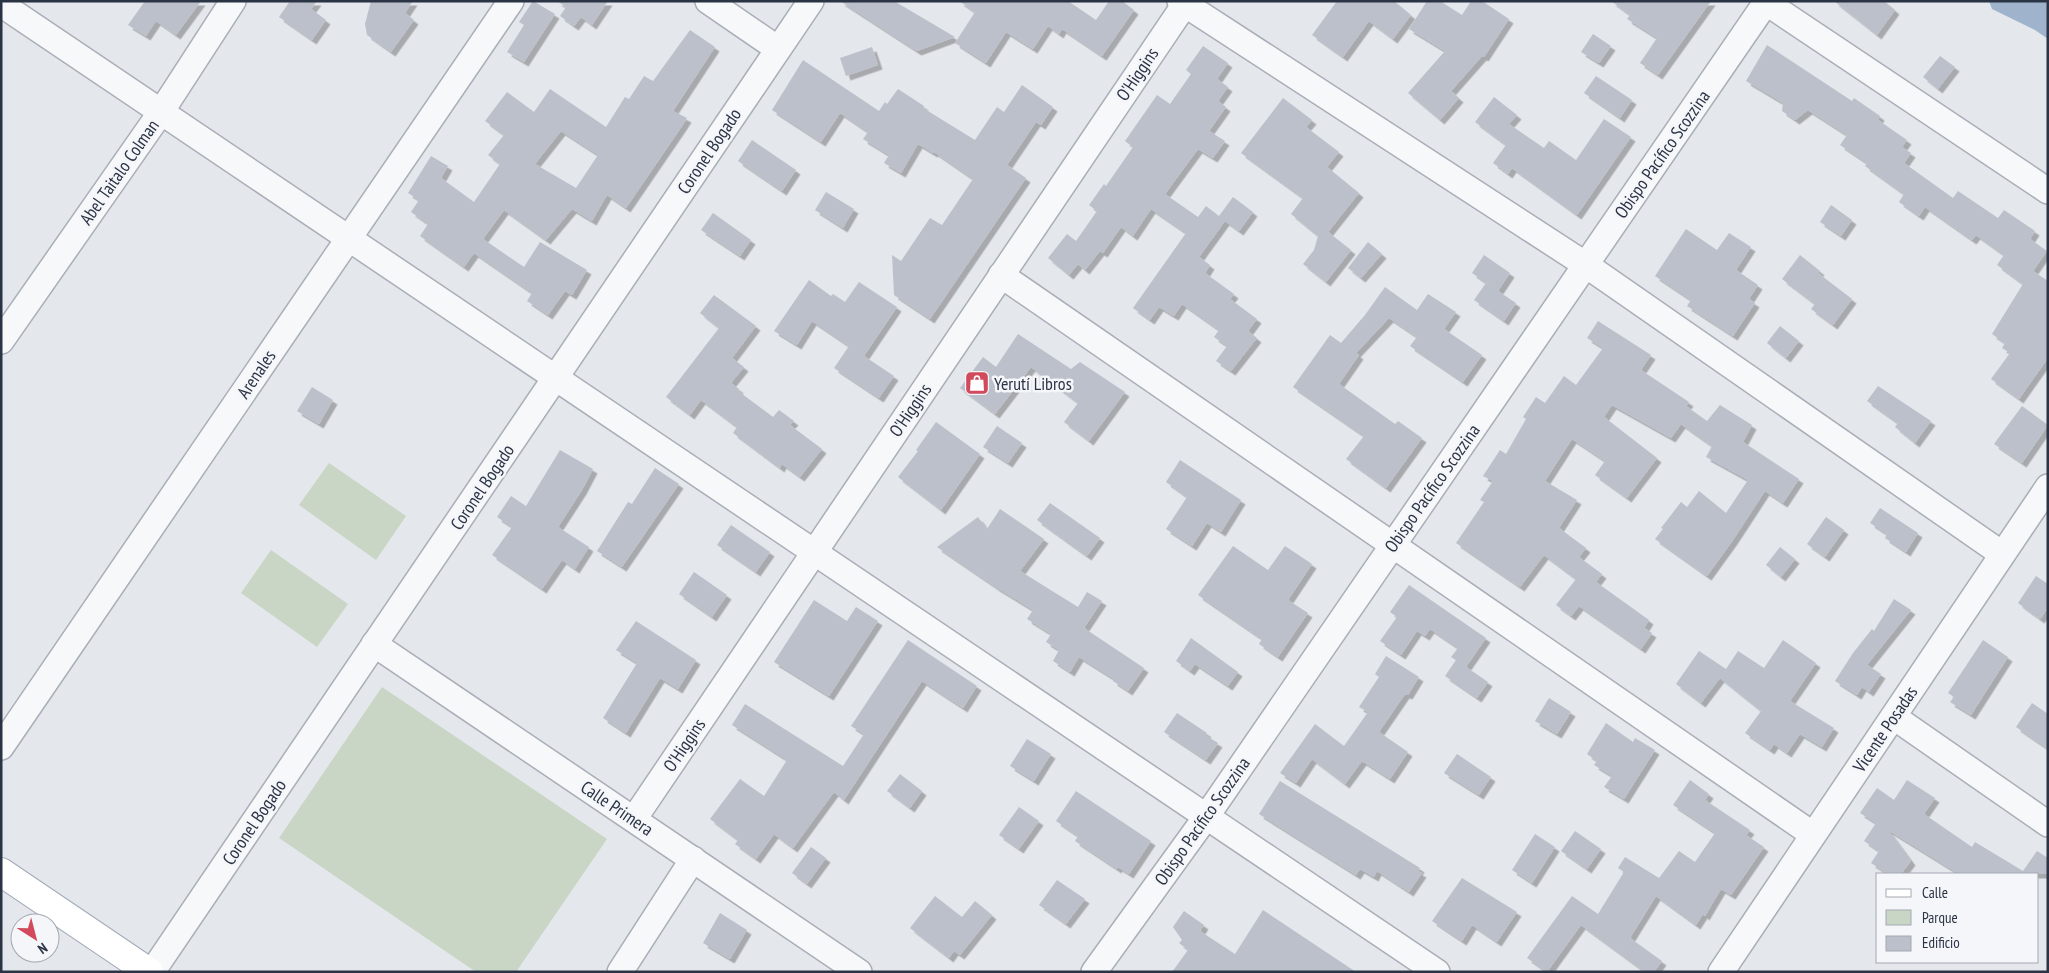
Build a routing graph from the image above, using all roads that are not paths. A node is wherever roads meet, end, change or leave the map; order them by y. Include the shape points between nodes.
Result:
1 (233, 1) edge
2 (511, 1) edge
3 (708, 1) edge
4 (811, 1) edge
5 (1184, 2) edge
6 (1765, 2) edge
7 (1, 4) edge
8 (778, 49) junction
9 (161, 112) junction
10 (2048, 190) edge
11 (349, 238) junction
12 (1586, 265) junction
13 (1001, 275) junction
14 (1, 341) edge
15 (556, 378) junction
16 (2048, 487) edge
17 (1393, 544) junction
18 (815, 552) junction
19 (2002, 554) junction
20 (374, 644) junction
21 (1894, 717) junction
22 (1, 747) edge
23 (1206, 817) junction
24 (634, 819) junction
25 (2048, 824) edge
26 (1812, 834) junction
27 (693, 860) junction
28 (1, 872) edge
29 (151, 972) edge
30 (620, 972) edge
31 (859, 972) edge
32 (1094, 972) edge
33 (1437, 972) edge
34 (1721, 972) edge

1 - 9 street, Abel Taitalo Colman
2 - 11 street, Arenales
3 - 8 street
4 - 8 street, Coronel Bogado
5 - 12 street
5 - 13 street, O'Higgins
6 - 10 street
6 - 12 street, Obispo Pacífico Scozzina
7 - 9 street
8 - 15 street, Coronel Bogado
9 - 11 street
9 - 14 street, Abel Taitalo Colman
11 - 15 street
11 - 22 street, Arenales
12 - 17 street, Obispo Pacífico Scozzina
12 - 19 street
13 - 17 street
13 - 18 street, O'Higgins
15 - 18 street
15 - 20 street, Coronel Bogado
16 - 19 street, Vicente Posadas
17 - 23 street, Obispo Pacífico Scozzina
17 - 26 street
18 - 23 street
18 - 24 street, O'Higgins
19 - 21 street, Vicente Posadas
20 - 24 street, Calle Primera
20 - 29 street, Coronel Bogado
21 - 25 street
21 - 26 street, Vicente Posadas
23 - 32 street, Obispo Pacífico Scozzina
23 - 33 street
24 - 27 street, Calle Primera
26 - 34 street, Vicente Posadas
27 - 30 street
27 - 31 street, Calle Primera
28 - 29 main road

